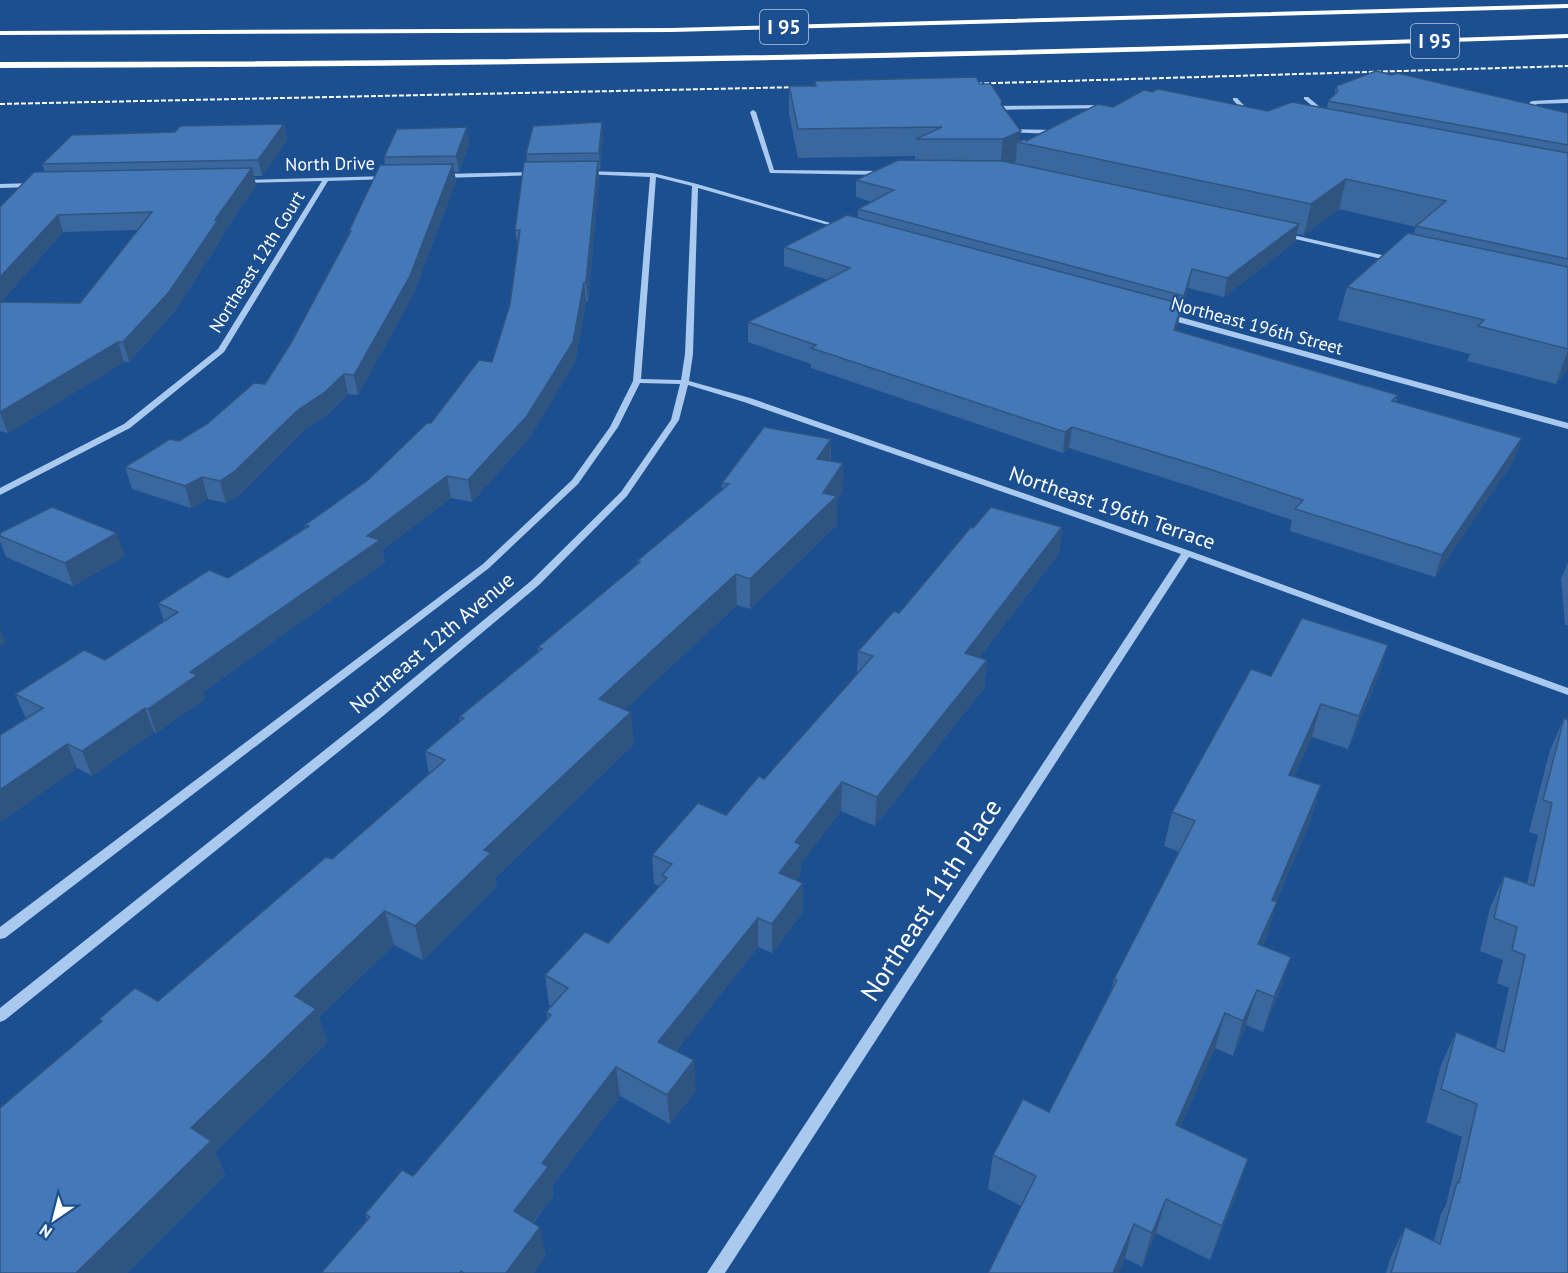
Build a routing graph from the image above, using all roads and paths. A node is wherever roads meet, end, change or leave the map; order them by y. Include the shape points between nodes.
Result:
1 (1568, 6) edge
2 (1568, 15) edge
3 (1498, 18) dead end
4 (1568, 28) edge
5 (0, 33) edge
6 (863, 35) dead end
7 (1568, 35) edge
8 (0, 42) edge
9 (724, 50) dead end
10 (0, 65) edge
11 (1235, 99) dead end
12 (1306, 99) dead end
13 (1568, 101) edge
14 (1119, 107) edge
15 (994, 108) edge
16 (753, 112) dead end
17 (1243, 117) edge
18 (1568, 123) edge
19 (1321, 124) edge
20 (1003, 131) edge
21 (1070, 132) edge
22 (582, 173) edge
23 (887, 173) edge
24 (547, 174) edge
25 (653, 176) junction
26 (396, 177) edge
27 (430, 177) edge
28 (326, 179) junction
29 (233, 181) edge
30 (46, 185) edge
31 (695, 185) junction
32 (0, 186) edge
33 (847, 229) edge
34 (1280, 234) edge
35 (1407, 262) edge
36 (1156, 314) edge
37 (637, 381) junction
38 (685, 382) junction
39 (1568, 426) edge
40 (0, 492) edge
41 (1187, 553) junction
42 (1568, 692) edge
43 (0, 934) edge
44 (0, 1016) edge
45 (715, 1273) edge

1 - 5 highway, I 95 via 672,30
2 - 3 highway
4 - 9 highway
6 - 8 highway
7 - 10 highway, I 95 via 689,61
11 - 17 street via 1255,119
12 - 19 street via 1328,116
13 - 18 street via 1532,103 1548,119
14 - 15 street
16 - 23 street via 772,172
20 - 21 street
22 - 25 street
24 - 27 street
25 - 31 street
25 - 37 street, Northeast 12th Avenue
26 - 28 street, North Drive
28 - 29 street, North Drive
28 - 40 street, Northeast 12th Court via 221,350 127,426
30 - 32 street
31 - 33 street
31 - 38 street, Northeast 12th Avenue
34 - 35 street
36 - 39 street, Northeast 196th Street
37 - 38 street, Northeast 196th Terrace
37 - 43 street, Northeast 12th Avenue via 614,427 575,482 486,566
38 - 41 street, Northeast 196th Terrace
38 - 44 street, Northeast 12th Avenue via 675,420 624,494 535,583
41 - 42 street, Northeast 196th Terrace
41 - 45 street, Northeast 11th Place

